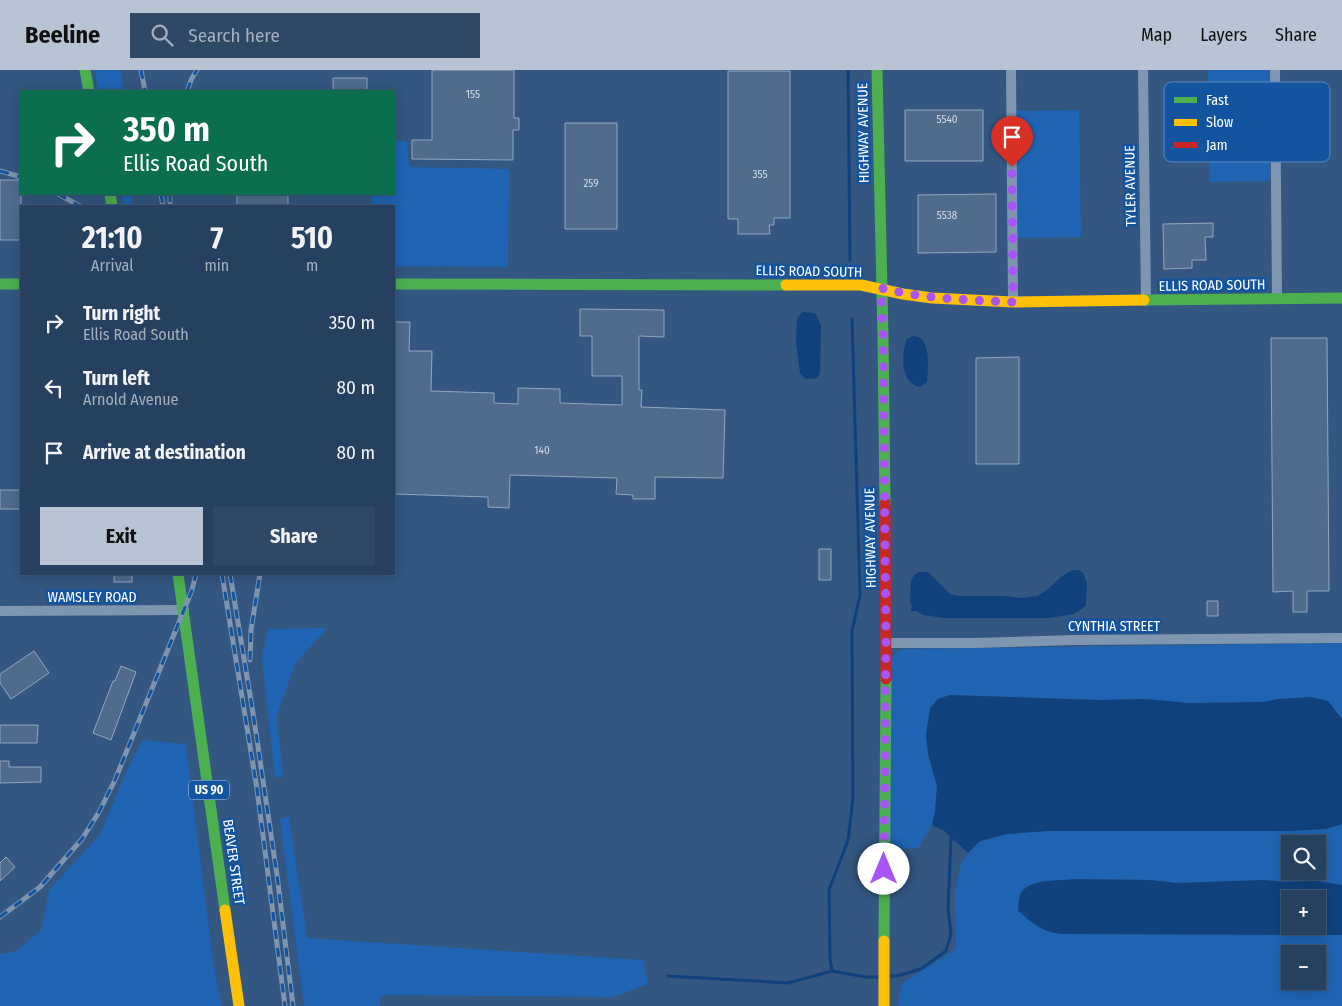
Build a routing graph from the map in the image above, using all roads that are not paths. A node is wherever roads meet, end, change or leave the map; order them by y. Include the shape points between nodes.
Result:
1 (85, 70) edge
2 (877, 70) edge
3 (1012, 70) edge
4 (1143, 70) edge
5 (89, 90) edge
6 (1276, 162) edge
7 (0, 284) edge
8 (20, 284) edge
9 (395, 284) edge
10 (881, 288) junction
11 (1342, 298) edge
12 (1277, 299) junction
13 (1146, 301) junction
14 (1013, 302) junction
15 (178, 575) edge
16 (184, 610) junction
17 (0, 611) edge
18 (1342, 638) edge
19 (886, 643) junction
20 (238, 1006) edge
21 (884, 1006) edge

1 - 5 street
2 - 10 street, HIGHWAY AVENUE
3 - 14 street
4 - 13 street, TYLER AVENUE
6 - 12 street
7 - 8 street
9 - 10 street, ELLIS ROAD SOUTH via 861,285
10 - 14 street, ELLIS ROAD SOUTH via 932,298
10 - 19 street, HIGHWAY AVENUE
11 - 12 street, ELLIS ROAD SOUTH
12 - 13 street, ELLIS ROAD SOUTH
13 - 14 street, ELLIS ROAD SOUTH
15 - 16 street, BEAVER STREET / US 90
16 - 17 street, WAMSLEY ROAD
16 - 20 street, BEAVER STREET / US 90
18 - 19 street, CYNTHIA STREET
19 - 21 street, HIGHWAY AVENUE

